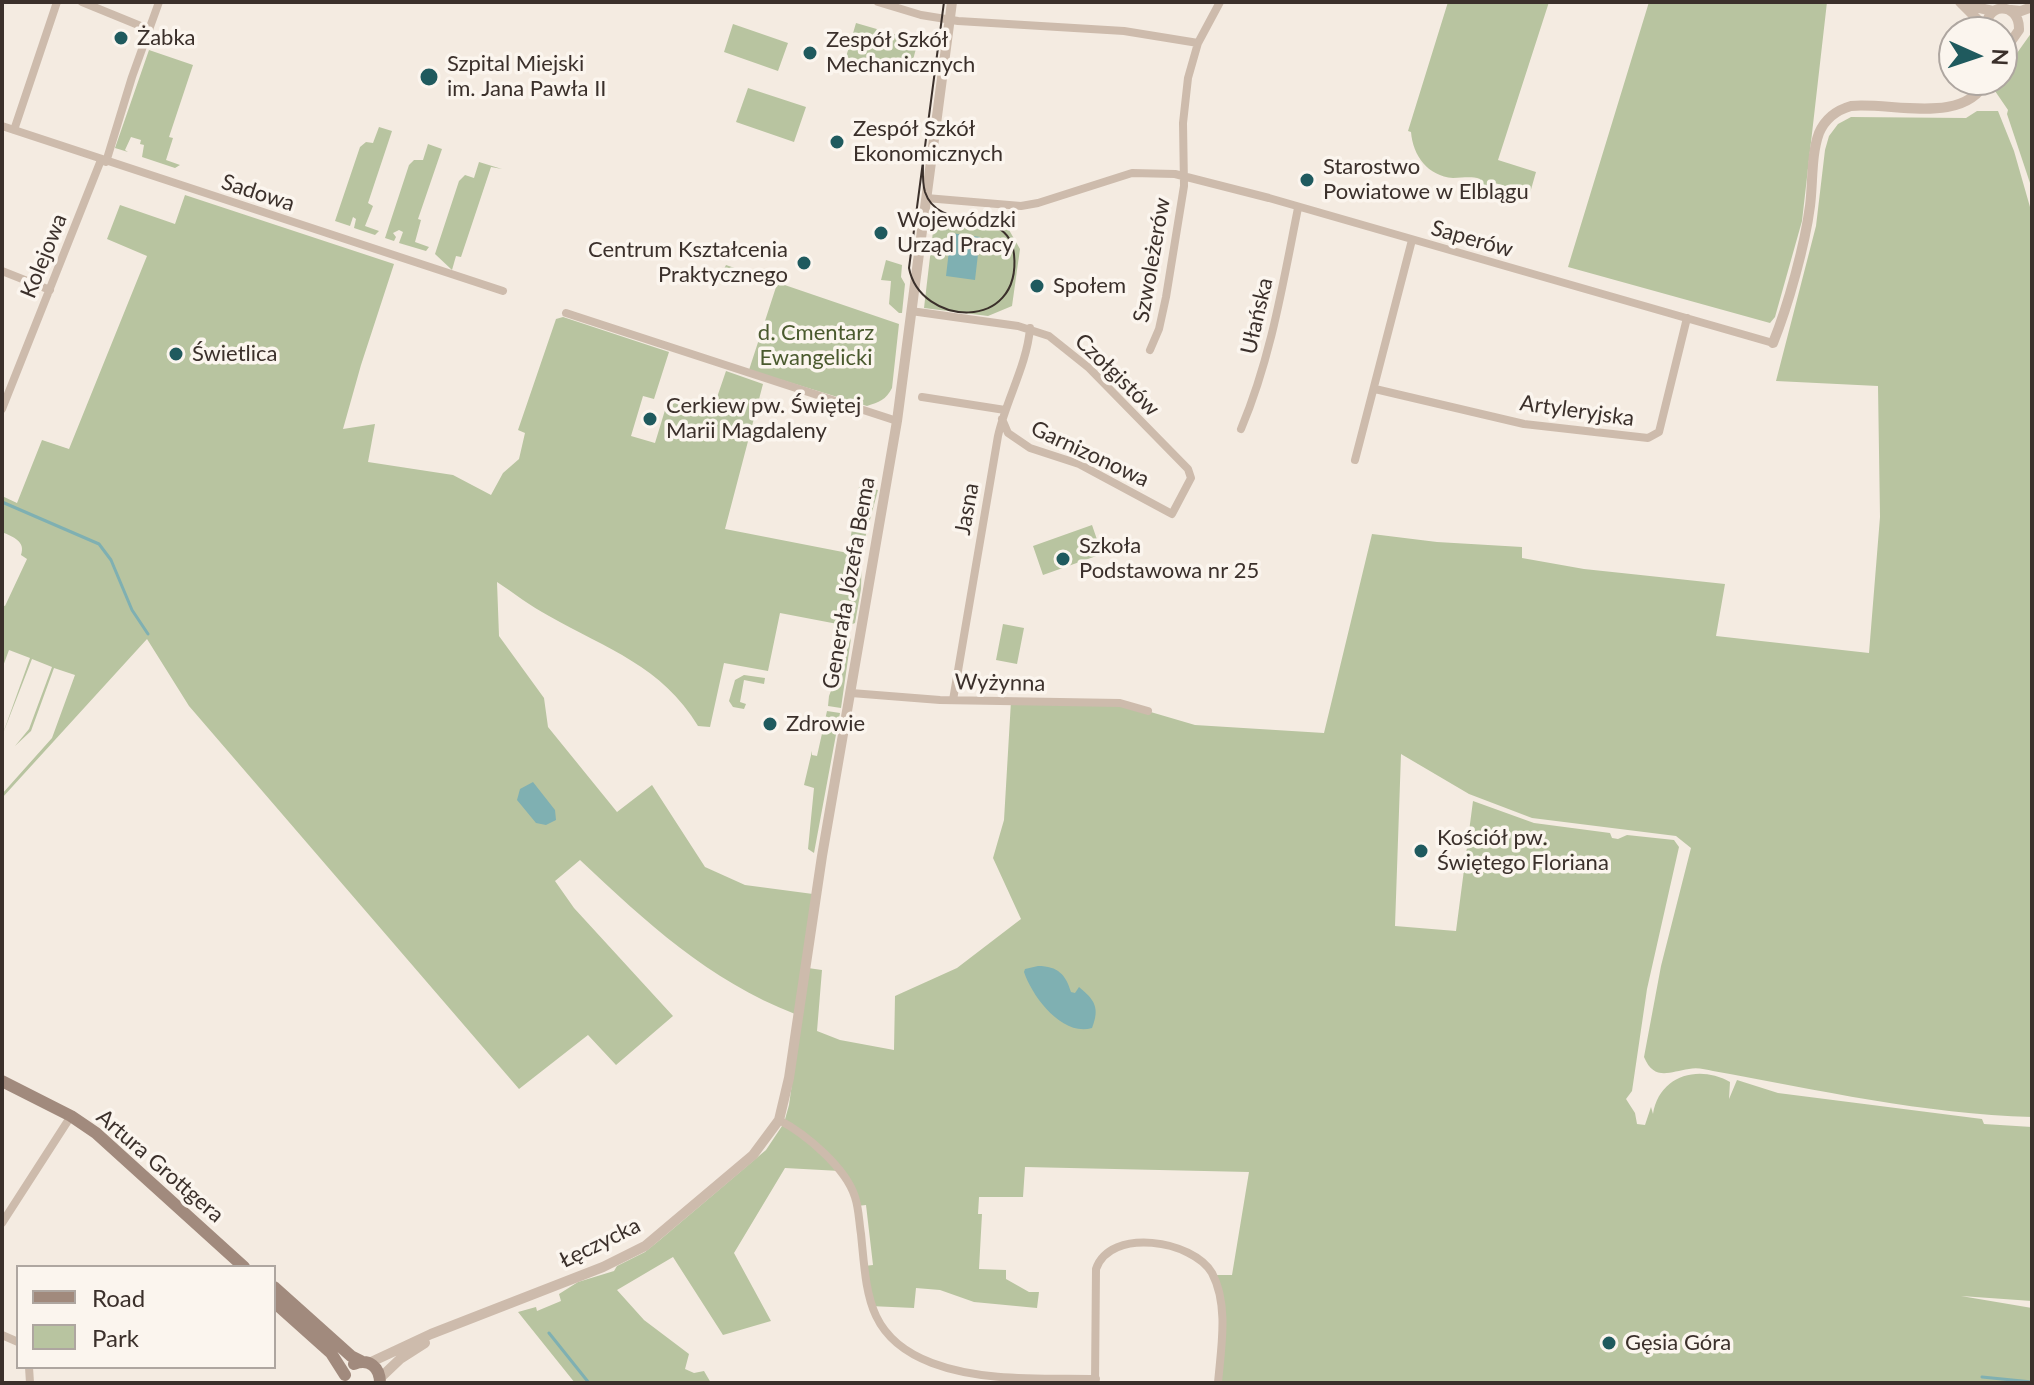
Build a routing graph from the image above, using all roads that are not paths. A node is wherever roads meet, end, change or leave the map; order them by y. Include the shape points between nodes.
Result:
1 (57, 2) edge
2 (82, 2) edge
3 (159, 2) edge
4 (878, 2) edge
5 (952, 2) edge
6 (1220, 2) edge
7 (1961, 3) edge
8 (2032, 7) edge
9 (2010, 10) junction
10 (1993, 11) junction
11 (1989, 16) edge
12 (2032, 17) edge
13 (950, 20) junction
14 (2020, 26) junction
15 (148, 29) junction
16 (2018, 34) edge
17 (1198, 43) junction
18 (1973, 96) edge
19 (2, 126) edge
20 (14, 130) junction
21 (103, 161) junction
22 (1185, 176) junction
23 (926, 198) junction
24 (1298, 208) junction
25 (1412, 240) junction
26 (2, 271) edge
27 (50, 290) junction
28 (503, 291) dead end
29 (911, 311) junction
30 (566, 313) dead end
31 (1687, 318) junction
32 (1030, 328) junction
33 (1773, 343) joint
34 (1150, 350) dead end
35 (1375, 389) junction
36 (922, 397) dead end
37 (2, 409) edge
38 (1003, 414) junction
39 (897, 421) junction
40 (1241, 429) dead end
41 (1355, 460) dead end
42 (1172, 514) joint
43 (851, 693) junction
44 (953, 700) junction
45 (1148, 711) dead end
46 (2, 1081) edge
47 (71, 1116) junction
48 (779, 1120) junction
49 (2, 1223) edge
50 (242, 1265) edge
51 (276, 1289) edge
52 (276, 1304) edge
53 (447, 1329) junction
54 (365, 1362) junction
55 (344, 1380) edge
56 (380, 1380) edge
57 (1096, 1381) edge
58 (1218, 1383) edge

1 - 20 street
2 - 15 street
3 - 15 street, Kolejowa
4 - 13 street
5 - 13 street, Generała Józefa Bema
6 - 17 street, Szwoleżerów
7 - 10 street
8 - 9 street
9 - 10 street
9 - 14 street
10 - 11 street
12 - 14 street
13 - 17 street via 1124,31
13 - 23 street, Generała Józefa Bema
14 - 16 street
15 - 21 street, Kolejowa
17 - 22 street, Szwoleżerów via 1185,99
18 - 33 street via 1956,107 1851,106 1824,123 1816,143 1808,220
19 - 20 street, Sadowa
20 - 21 street, Sadowa
21 - 27 street, Kolejowa
21 - 28 street, Sadowa
22 - 23 street, Saperów via 1132,173 1021,206
22 - 24 street, Saperów
22 - 34 street, Szwoleżerów via 1166,297
23 - 29 street, Generała Józefa Bema
24 - 25 street, Saperów
24 - 40 street, Ułańska via 1269,348
25 - 31 street, Saperów
25 - 35 street
26 - 27 street
27 - 37 street, Kolejowa
29 - 32 street, Czołgistów
29 - 39 street, Generała Józefa Bema
30 - 39 street
31 - 33 street, Saperów
31 - 35 street, Artyleryjska via 1659,432 1648,438 1524,424
32 - 38 street, Jasna
32 - 42 street, Czołgistów via 1077,356 1188,469 1191,478
35 - 41 street
36 - 38 street, Garnizonowa
38 - 42 street, Garnizonowa via 1008,433 1030,448 1079,464
38 - 44 street, Jasna
39 - 43 street, Generała Józefa Bema
43 - 44 street, Wyżynna
43 - 48 street, Generała Józefa Bema
44 - 45 street, Wyżynna via 1120,703
46 - 47 main road, Artura Grottgera
47 - 49 street
47 - 50 main road, Artura Grottgera
48 - 53 street, Łęczycka via 753,1155 645,1246
48 - 57 street via 831,1160 851,1188 868,1299 880,1324 898,1343 924,1360 958,1370
51 - 54 main road via 351,1356
52 - 55 main road via 334,1357
53 - 54 street, Łęczycka
53 - 56 street, Łęczycka via 400,1359
54 - 55 main road via 351,1366
54 - 56 main road via 377,1369
57 - 58 street via 1099,1261 1118,1246 1153,1244 1192,1254 1213,1275 1221,1310

